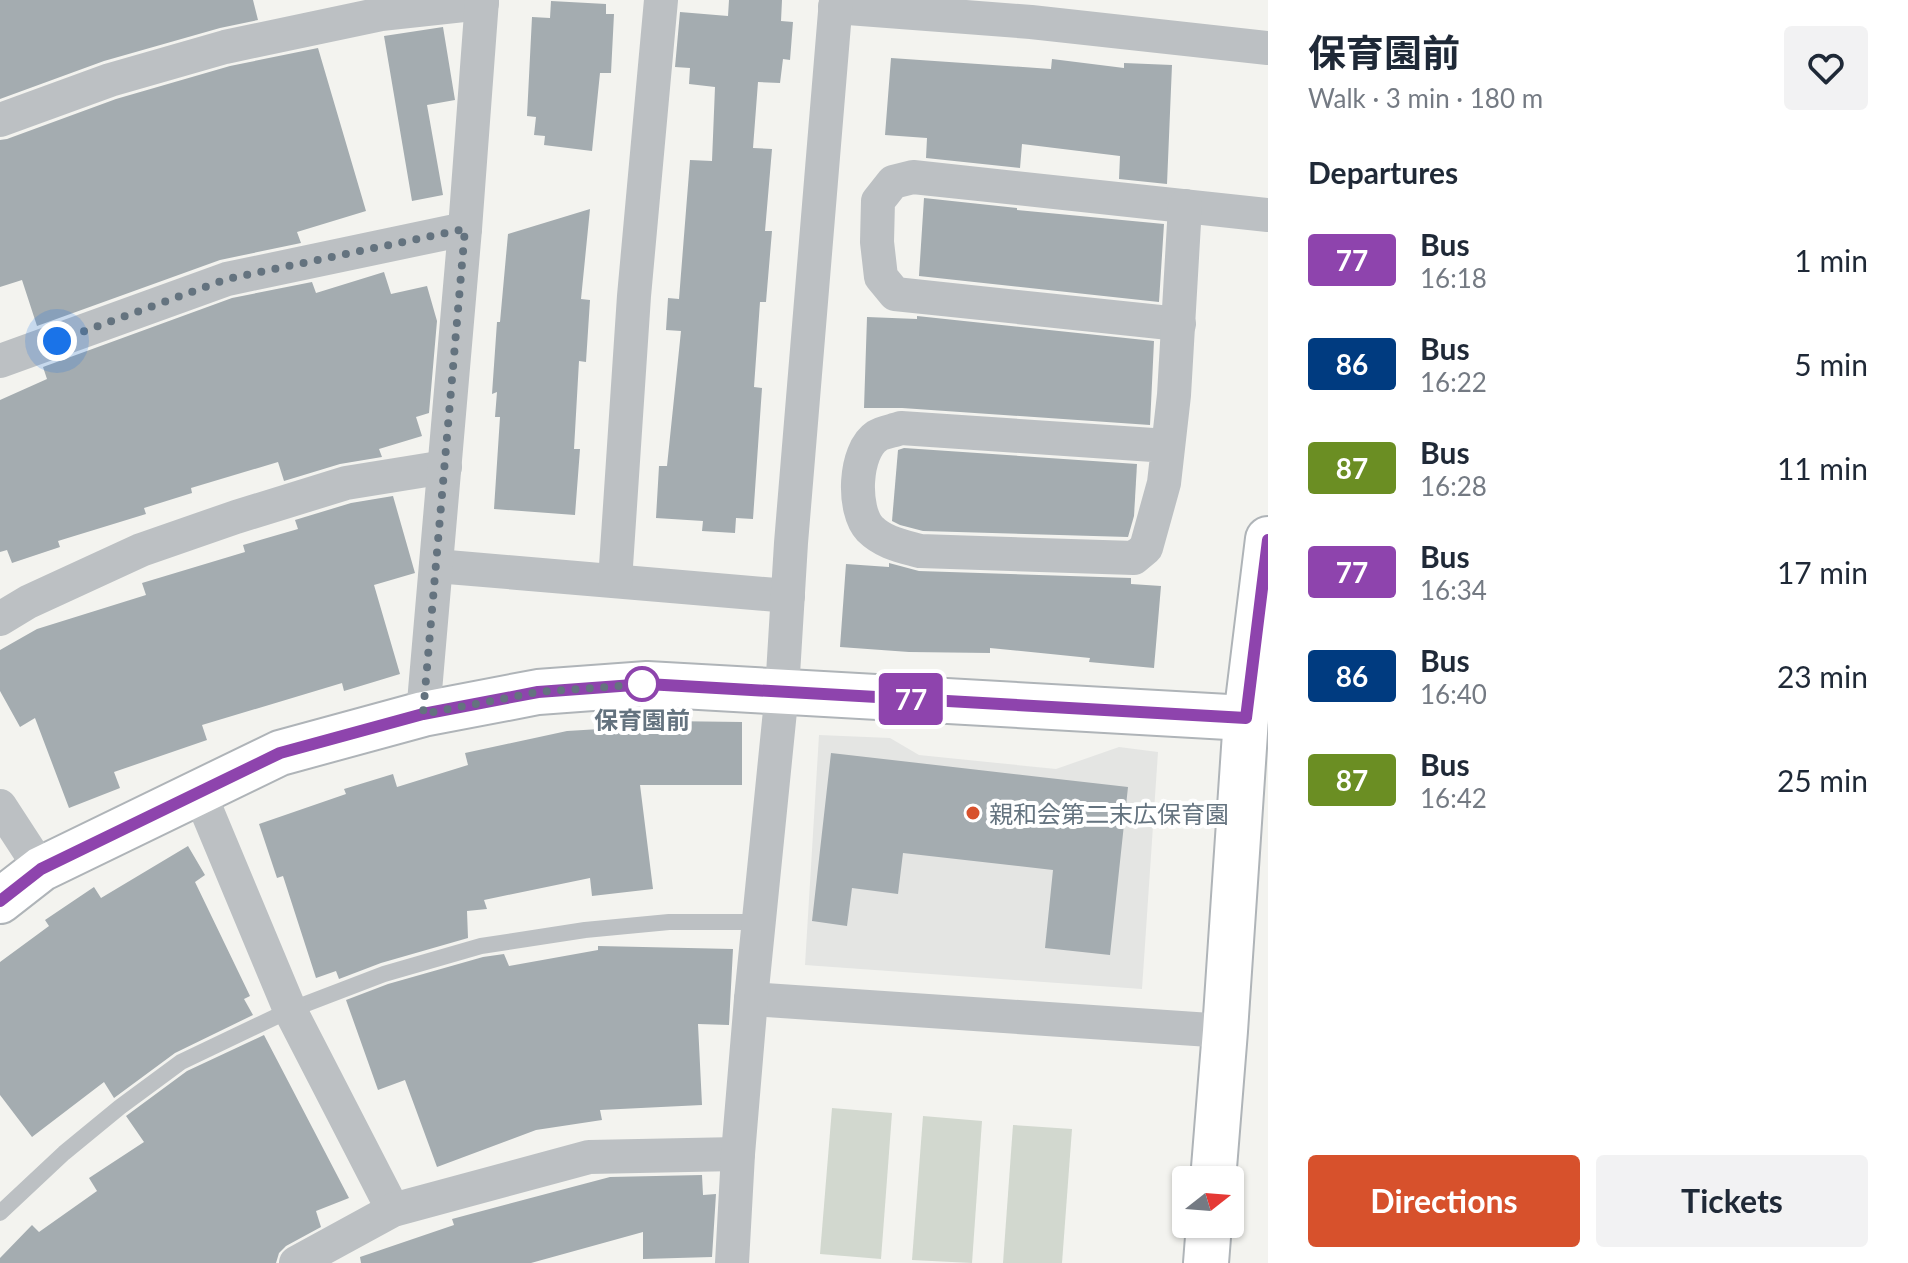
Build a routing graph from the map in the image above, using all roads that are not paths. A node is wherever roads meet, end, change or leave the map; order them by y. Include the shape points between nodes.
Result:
1 (661, 0) edge
2 (482, 2) edge
3 (835, 3) edge
4 (1268, 48) edge
5 (0, 120) edge
6 (1185, 206) junction
7 (1268, 215) edge
8 (465, 229) junction
9 (1179, 324) junction
10 (0, 361) edge
11 (1168, 446) junction
12 (445, 467) junction
13 (1268, 539) edge
14 (436, 566) junction
15 (615, 581) junction
16 (788, 596) junction
17 (0, 619) edge
18 (782, 691) junction
19 (423, 714) junction
20 (1246, 718) junction
21 (199, 792) junction
22 (0, 806) edge
23 (41, 869) junction
24 (0, 901) edge
25 (758, 922) junction
26 (751, 999) junction
27 (290, 1010) junction
28 (1225, 1031) junction
29 (738, 1154) junction
30 (1214, 1166) edge
31 (393, 1210) junction
32 (0, 1213) edge
33 (1208, 1238) edge
34 (296, 1263) edge
35 (732, 1263) edge
36 (1206, 1263) edge

1 - 15 street
2 - 5 street via 381,14 225,47 110,80
2 - 8 street
3 - 4 street
3 - 16 street
6 - 7 street
6 - 9 street
6 - 9 street via 913,177 893,182 878,201 881,277 895,294
8 - 10 street via 227,279
8 - 12 street
9 - 11 street
11 - 11 street via 1146,548 1134,558 920,551 887,543 868,527 858,503 864,453 876,437 901,428
12 - 14 street
12 - 17 street via 346,483 236,517 141,550
13 - 20 street
14 - 15 street
14 - 19 street
15 - 16 street
16 - 18 street
18 - 19 street via 647,684 538,692
18 - 20 street
18 - 25 street
19 - 21 street via 280,753
20 - 28 street
21 - 23 street
21 - 27 street
22 - 23 street
23 - 24 street
25 - 26 street
25 - 27 lane via 669,922 481,946 384,974
26 - 28 street
26 - 29 street
27 - 31 street
27 - 32 lane via 181,1062 64,1153
28 - 30 street
29 - 31 street via 589,1157
29 - 35 street
31 - 34 street
33 - 36 street

